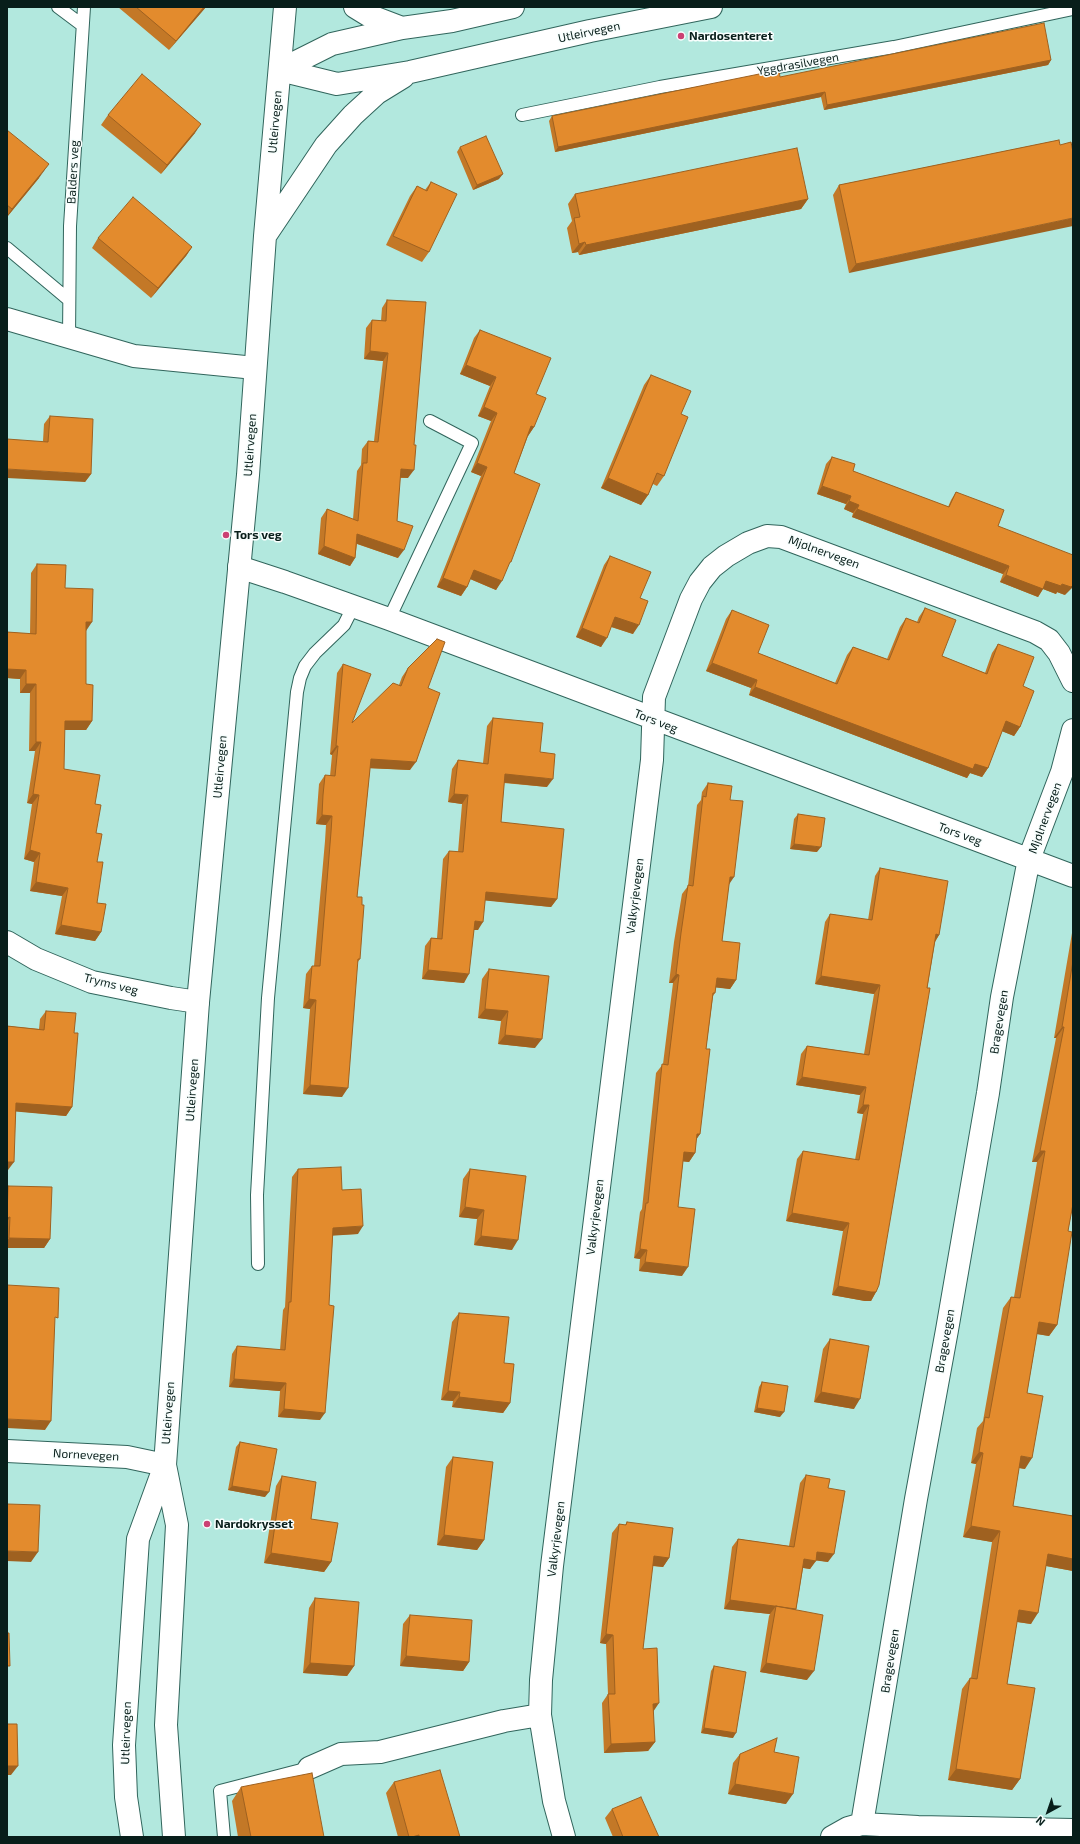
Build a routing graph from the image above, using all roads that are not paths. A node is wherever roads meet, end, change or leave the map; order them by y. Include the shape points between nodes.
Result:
1 (58, 7) edge
2 (84, 7) edge
3 (285, 7) edge
4 (355, 7) edge
5 (513, 7) edge
6 (711, 7) edge
7 (1073, 8) edge
8 (82, 25) junction
9 (402, 28) junction
10 (280, 70) junction
11 (410, 72) junction
12 (522, 114) dead end
13 (265, 236) junction
14 (7, 248) edge
15 (69, 300) junction
16 (7, 319) edge
17 (69, 337) junction
18 (255, 368) junction
19 (430, 421) dead end
20 (239, 567) junction
21 (353, 607) junction
22 (389, 619) junction
23 (1073, 681) edge
24 (654, 720) junction
25 (1073, 730) edge
26 (1030, 859) junction
27 (1073, 876) edge
28 (7, 942) edge
29 (198, 1002) junction
30 (258, 1264) dead end
31 (7, 1451) edge
32 (165, 1465) junction
33 (540, 1715) junction
34 (309, 1768) joint
35 (862, 1824) junction
36 (1073, 1830) edge
37 (132, 1837) edge
38 (174, 1837) edge
39 (224, 1837) edge
40 (564, 1837) edge
41 (832, 1837) edge

1 - 8 lane
2 - 8 lane, Balders veg
3 - 10 street
4 - 9 street via 368,15
5 - 9 street via 452,21
6 - 11 street, Utleirvegen via 590,31
7 - 12 lane, Yggdrasilvegen via 894,47 660,87
8 - 15 lane, Balders veg via 70,226
9 - 10 street via 332,44
10 - 11 street, Utleirvegen via 337,84
10 - 13 street, Utleirvegen
11 - 13 street via 377,93 326,145
13 - 18 street, Utleirvegen
14 - 15 lane
15 - 17 lane, Balders veg
16 - 17 street
17 - 18 street via 134,356
18 - 20 street, Utleirvegen
19 - 22 lane via 472,443
20 - 21 street, Tors veg
20 - 29 street, Utleirvegen
21 - 22 street, Tors veg
21 - 30 lane via 344,625 305,666 297,692 268,998 257,1195
22 - 24 street, Tors veg
23 - 24 street, Mjølnervegen via 1059,653 1049,640 1035,632 795,541 781,536 767,536 748,543 726,556 712,567 700,582 656,688
24 - 26 street, Tors veg
24 - 33 street, Valkyrjevegen via 652,760 552,1566
25 - 26 street, Mjølnervegen via 1062,772
26 - 27 street, Tors veg
26 - 35 street, Bragevegen via 1002,997 988,1093 916,1498
28 - 29 street, Tryms veg via 36,959 92,982
29 - 32 street, Utleirvegen
31 - 32 street, Nornevegen via 128,1457
32 - 37 street, Utleirvegen via 138,1539 124,1745 126,1797
32 - 38 street, Utleirvegen via 177,1525 166,1725
33 - 34 street via 504,1721 380,1752 341,1754
33 - 40 street, Valkyrjevegen via 554,1801
34 - 39 lane via 220,1792
35 - 36 street
35 - 41 street

